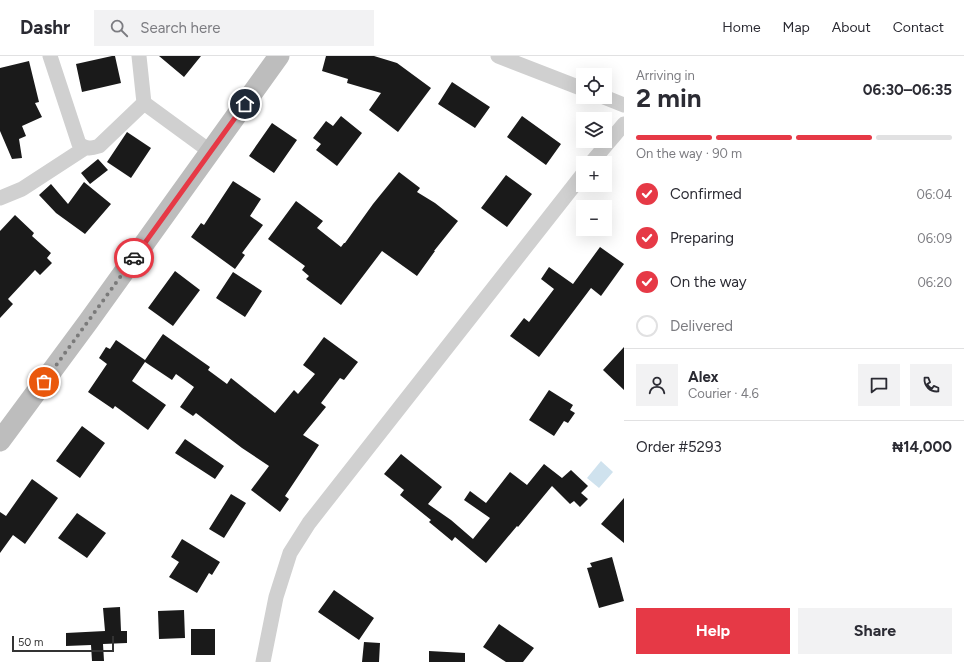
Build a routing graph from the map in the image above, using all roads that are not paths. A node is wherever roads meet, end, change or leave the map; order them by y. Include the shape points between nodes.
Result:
1 (50, 56) edge
2 (139, 56) edge
3 (279, 56) edge
4 (498, 56) edge
5 (576, 86) edge
6 (612, 100) edge
7 (144, 103) junction
8 (624, 105) edge
9 (624, 124) edge
10 (85, 148) junction
11 (211, 152) junction
12 (597, 156) edge
13 (576, 183) edge
14 (0, 198) edge
15 (0, 441) edge
16 (264, 662) edge

1 - 10 street via 79,144
2 - 7 street
3 - 11 street
4 - 5 street
6 - 8 street
7 - 10 street via 99,146
7 - 11 street
9 - 12 street
10 - 14 street via 22,189
11 - 15 street
13 - 16 street via 309,523 290,553 276,597

